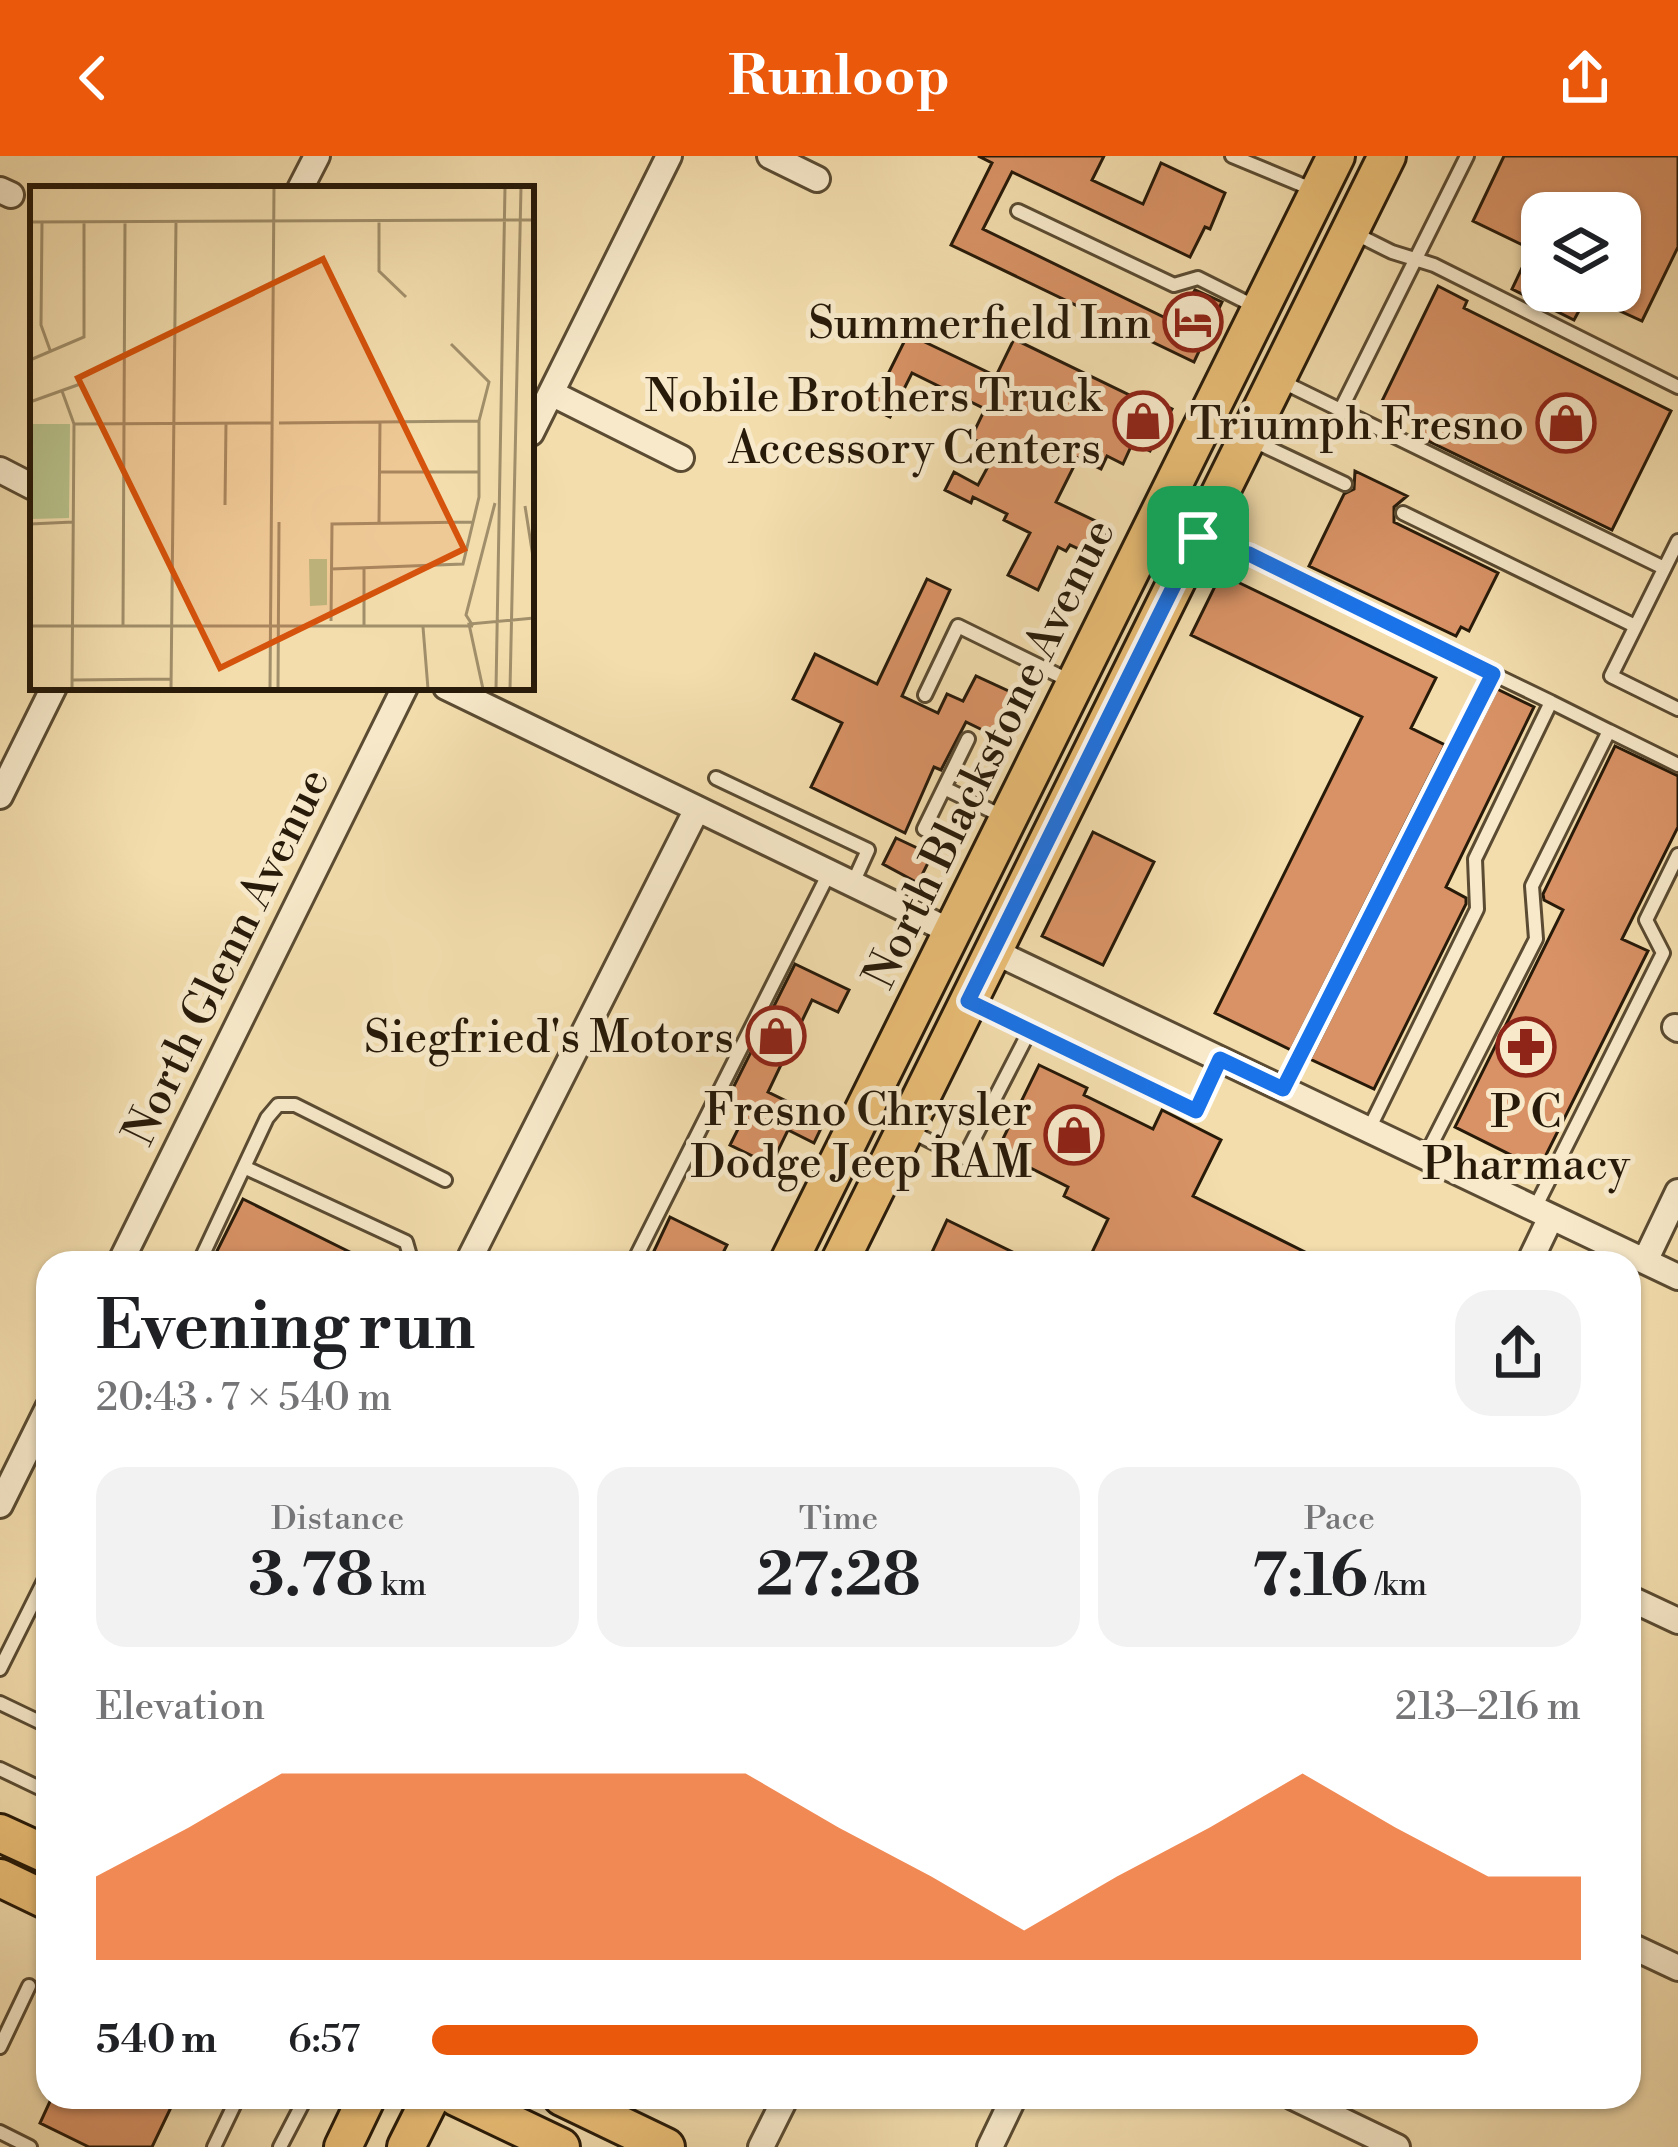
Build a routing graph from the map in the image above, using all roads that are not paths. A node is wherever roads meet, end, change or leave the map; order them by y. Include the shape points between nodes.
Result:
1 (317, 156) edge
2 (668, 156) edge
3 (770, 156) edge
4 (1232, 156) edge
5 (1336, 156) edge
6 (1387, 156) edge
7 (1467, 156) edge
8 (817, 179) dead end
9 (302, 186) edge
10 (1318, 192) junction
11 (1018, 211) dead end
12 (1350, 231) junction
13 (1416, 259) junction
14 (1261, 309) junction
15 (1276, 380) junction
16 (1678, 387) edge
17 (551, 393) junction
18 (1341, 409) junction
19 (534, 428) edge
20 (1247, 438) junction
21 (681, 458) dead end
22 (0, 470) edge
23 (1346, 484) dead end
24 (30, 485) edge
25 (1403, 513) dead end
26 (1198, 537) junction
27 (1678, 541) edge
28 (1664, 568) junction
29 (1635, 626) junction
30 (1493, 674) junction
31 (1076, 684) junction
32 (53, 690) edge
33 (404, 690) edge
34 (452, 690) edge
35 (925, 695) dead end
36 (1551, 702) junction
37 (1678, 709) edge
38 (1609, 730) junction
39 (968, 740) dead end
40 (1678, 765) edge
41 (716, 778) dead end
42 (944, 788) junction
43 (0, 796) edge
44 (698, 809) junction
45 (1008, 819) junction
46 (924, 829) dead end
47 (1678, 855) edge
48 (829, 873) junction
49 (853, 884) junction
50 (952, 932) junction
51 (993, 951) junction
52 (968, 1001) junction
53 (1030, 1030) junction
54 (1220, 1059) junction
55 (1283, 1089) junction
56 (905, 1129) junction
57 (1369, 1130) junction
58 (1425, 1157) junction
59 (244, 1167) junction
60 (445, 1180) dead end
61 (1678, 1192) edge
62 (1543, 1213) junction
63 (126, 1251) edge
64 (206, 1251) edge
65 (408, 1251) edge
66 (474, 1251) edge
67 (639, 1251) edge
68 (794, 1251) edge
69 (845, 1251) edge
70 (1532, 1251) edge
71 (1622, 1251) edge
72 (1641, 1260) edge
73 (1645, 1262) junction
74 (1678, 1277) edge
75 (36, 1432) edge
76 (0, 1505) edge
77 (36, 1597) edge
78 (1641, 1604) edge
79 (1678, 1621) edge
80 (0, 1669) edge
81 (0, 1702) edge
82 (36, 1720) edge
83 (0, 1769) edge
84 (36, 1786) edge
85 (0, 1833) edge
86 (36, 1850) edge
87 (0, 1857) edge
88 (36, 1874) edge
89 (0, 1878) edge
90 (36, 1895) edge
91 (1641, 1951) edge
92 (1678, 1968) edge
93 (29, 1986) dead end
94 (0, 2047) edge
95 (232, 2109) edge
96 (300, 2109) edge
97 (361, 2109) edge
98 (425, 2109) edge
99 (481, 2109) edge
100 (604, 2109) edge
101 (779, 2109) edge
102 (1009, 2109) edge
103 (1318, 2109) edge
104 (0, 2132) edge
105 (995, 2145) edge
106 (30, 2147) edge
107 (214, 2147) edge
108 (280, 2147) edge
109 (343, 2147) edge
110 (406, 2147) edge
111 (561, 2147) edge
112 (666, 2147) edge
113 (761, 2147) edge
114 (1397, 2147) edge

1 - 9 street
2 - 17 street
3 - 8 street
4 - 10 lane
5 - 10 main road, North Blackstone Avenue
6 - 12 main road, North Blackstone Avenue
7 - 13 lane
10 - 14 main road, North Blackstone Avenue
11 - 14 lane via 1174,285 1198,278
12 - 13 lane
12 - 15 main road, North Blackstone Avenue
13 - 16 lane
13 - 18 lane
14 - 31 main road, North Blackstone Avenue
15 - 18 lane
15 - 20 main road, North Blackstone Avenue
17 - 19 street
17 - 21 street
18 - 28 lane
20 - 23 lane
20 - 26 main road, North Blackstone Avenue
22 - 24 street
25 - 29 lane
26 - 30 lane via 1249,554
26 - 51 main road, North Blackstone Avenue
27 - 28 lane
28 - 29 lane
29 - 37 lane via 1611,676
30 - 36 lane
30 - 55 lane
31 - 35 lane via 958,626
31 - 45 main road, North Blackstone Avenue
32 - 43 street
33 - 63 street, North Glenn Avenue
34 - 44 street
36 - 38 lane
36 - 57 lane via 1475,859 1478,909
38 - 40 lane
38 - 58 lane via 1532,886 1536,938
39 - 42 lane
41 - 49 lane via 868,850
42 - 45 lane
42 - 46 lane
44 - 48 street
44 - 66 street
45 - 50 main road, North Blackstone Avenue
45 - 51 main road via 1017,846 983,922
47 - 62 lane via 1646,920 1663,953
48 - 49 street
48 - 67 lane
49 - 50 street
50 - 56 main road via 961,944 960,970 914,1067
50 - 68 main road, North Blackstone Avenue
51 - 52 main road, North Blackstone Avenue
51 - 54 street
52 - 53 lane
52 - 56 main road, North Blackstone Avenue
53 - 54 lane via 1196,1111
53 - 56 lane via 964,1158
54 - 55 street
55 - 57 street
56 - 69 main road, North Blackstone Avenue
57 - 58 street
58 - 62 street
59 - 60 lane via 267,1118 278,1105 296,1105
59 - 64 lane
59 - 65 lane via 406,1243
61 - 73 street
62 - 70 street
62 - 71 street
72 - 73 street
73 - 74 street
75 - 76 street
77 - 80 lane
78 - 79 street
81 - 82 lane
83 - 84 lane
85 - 86 main road
87 - 88 main road
89 - 90 main road
91 - 92 street
93 - 94 lane
95 - 107 lane
96 - 108 lane
97 - 109 main road
98 - 110 main road
99 - 111 main road
100 - 112 main road
101 - 113 street
102 - 105 street
103 - 114 street
104 - 106 lane

